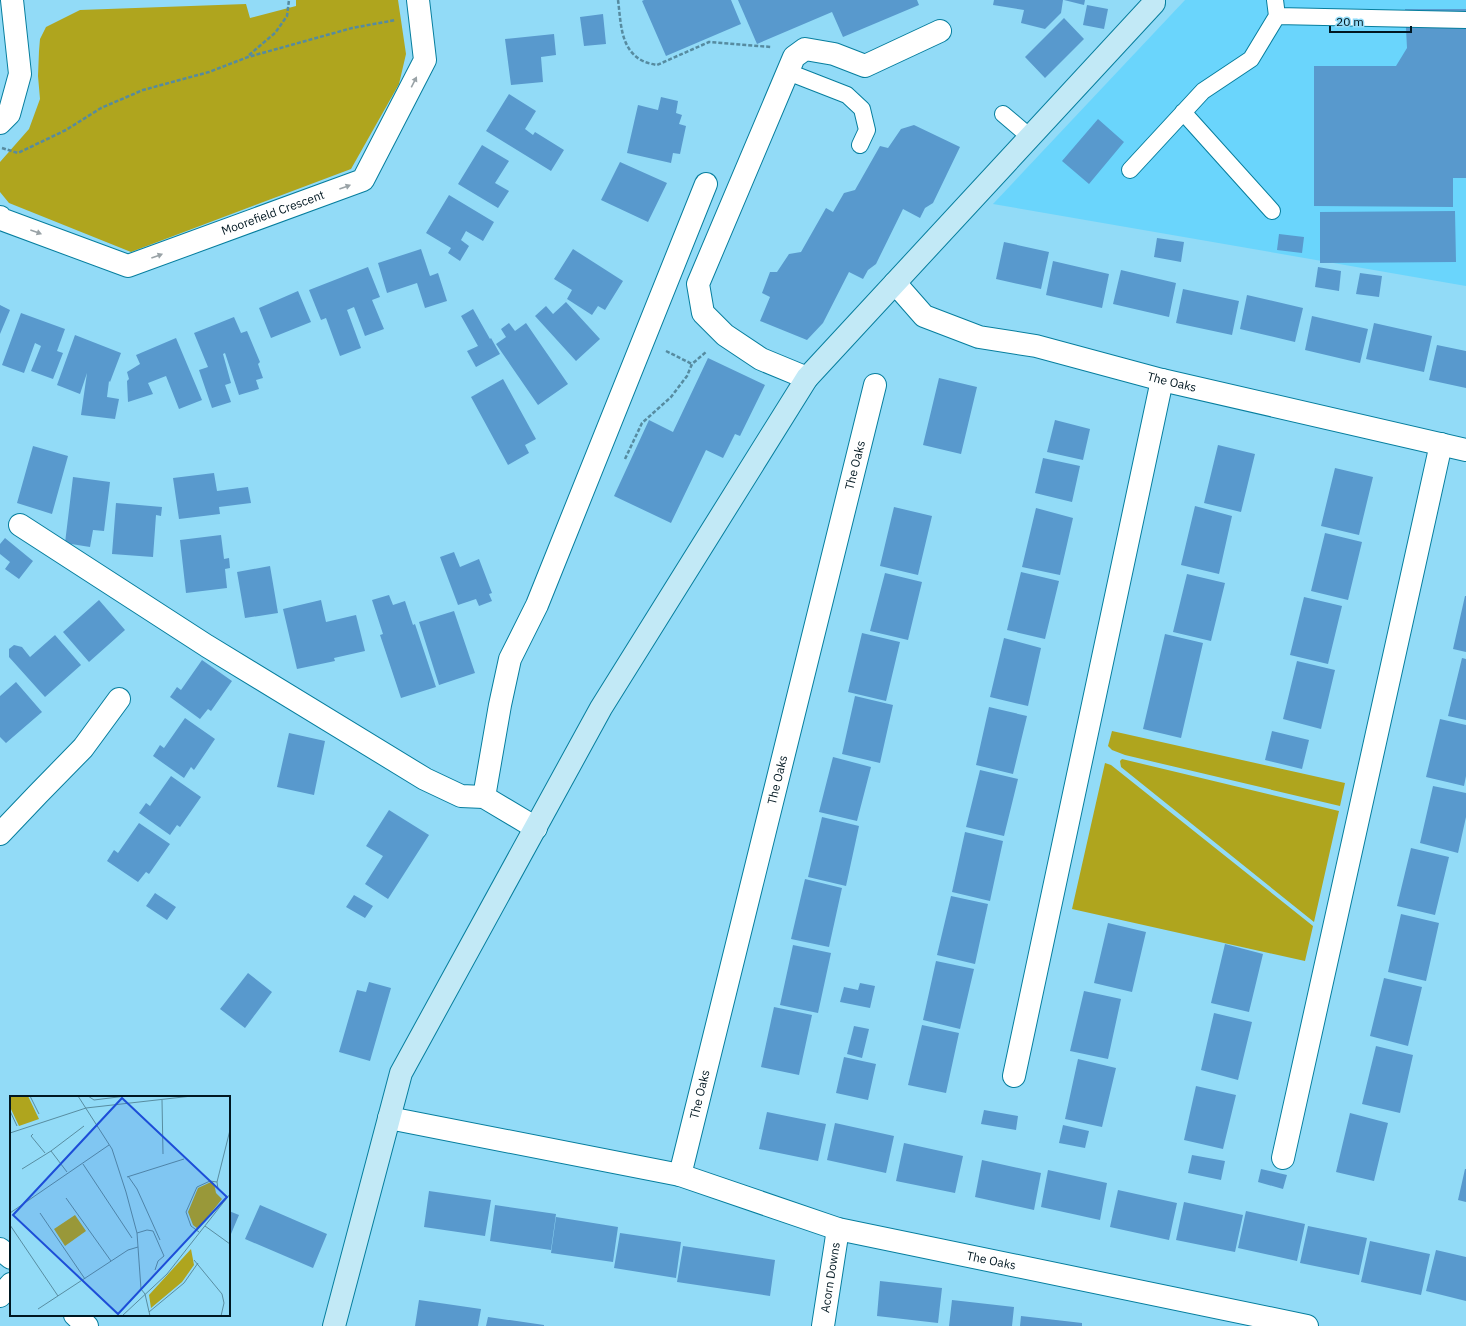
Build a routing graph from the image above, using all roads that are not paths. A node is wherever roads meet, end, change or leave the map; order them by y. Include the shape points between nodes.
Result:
1 (12, 0) edge
2 (1154, 0) edge
3 (1275, 0) edge
4 (419, 7) edge
5 (1277, 16) junction
6 (1466, 20) edge
7 (940, 30) dead end
8 (791, 64) junction
9 (1183, 112) junction
10 (1003, 114) dead end
11 (0, 123) edge
12 (1030, 137) junction
13 (860, 145) dead end
14 (1130, 170) dead end
15 (706, 184) dead end
16 (1272, 211) dead end
17 (0, 217) edge
18 (895, 283) junction
19 (807, 378) junction
20 (1162, 380) junction
21 (875, 385) dead end
22 (1441, 444) junction
23 (1466, 450) edge
24 (20, 525) dead end
25 (119, 699) dead end
26 (484, 797) junction
27 (536, 828) junction
28 (0, 834) edge
29 (1014, 1076) dead end
30 (389, 1118) junction
31 (1283, 1158) dead end
32 (680, 1175) junction
33 (838, 1229) junction
34 (0, 1249) edge
35 (10, 1257) edge
36 (10, 1285) edge
37 (0, 1296) edge
38 (76, 1316) edge
39 (87, 1326) edge
40 (334, 1326) edge
41 (823, 1326) edge
42 (1308, 1326) edge

1 - 11 street via 20,74 9,114
2 - 12 street via 1154,3
3 - 5 lane
17 -> 4 street, Moorefield Crescent via 128,266 363,180 425,60
5 - 6 lane
5 - 9 lane via 1251,59 1203,91
7 - 8 street via 865,66 834,54 805,49
8 - 13 lane via 846,95 862,109 867,130
8 - 19 street via 698,284 703,313 725,335 761,359
9 - 14 lane
9 - 16 lane
10 - 12 lane
12 - 18 street
15 - 26 street via 537,605 510,659
18 - 19 street
18 - 20 street, The Oaks via 924,316 979,337 1036,346
19 - 27 street via 601,708
20 - 22 street, The Oaks
20 - 29 street
21 - 32 street, The Oaks
22 - 23 street, The Oaks
22 - 31 street
24 - 26 street via 207,646 425,779 461,796
25 - 28 street via 83,748
26 - 27 street
27 - 30 street via 401,1073
30 - 32 street, The Oaks
30 - 40 street
32 - 33 street, The Oaks
33 - 41 street, Acorn Downs
33 - 42 street, The Oaks
34 - 35 street
36 - 37 street
38 - 39 street

